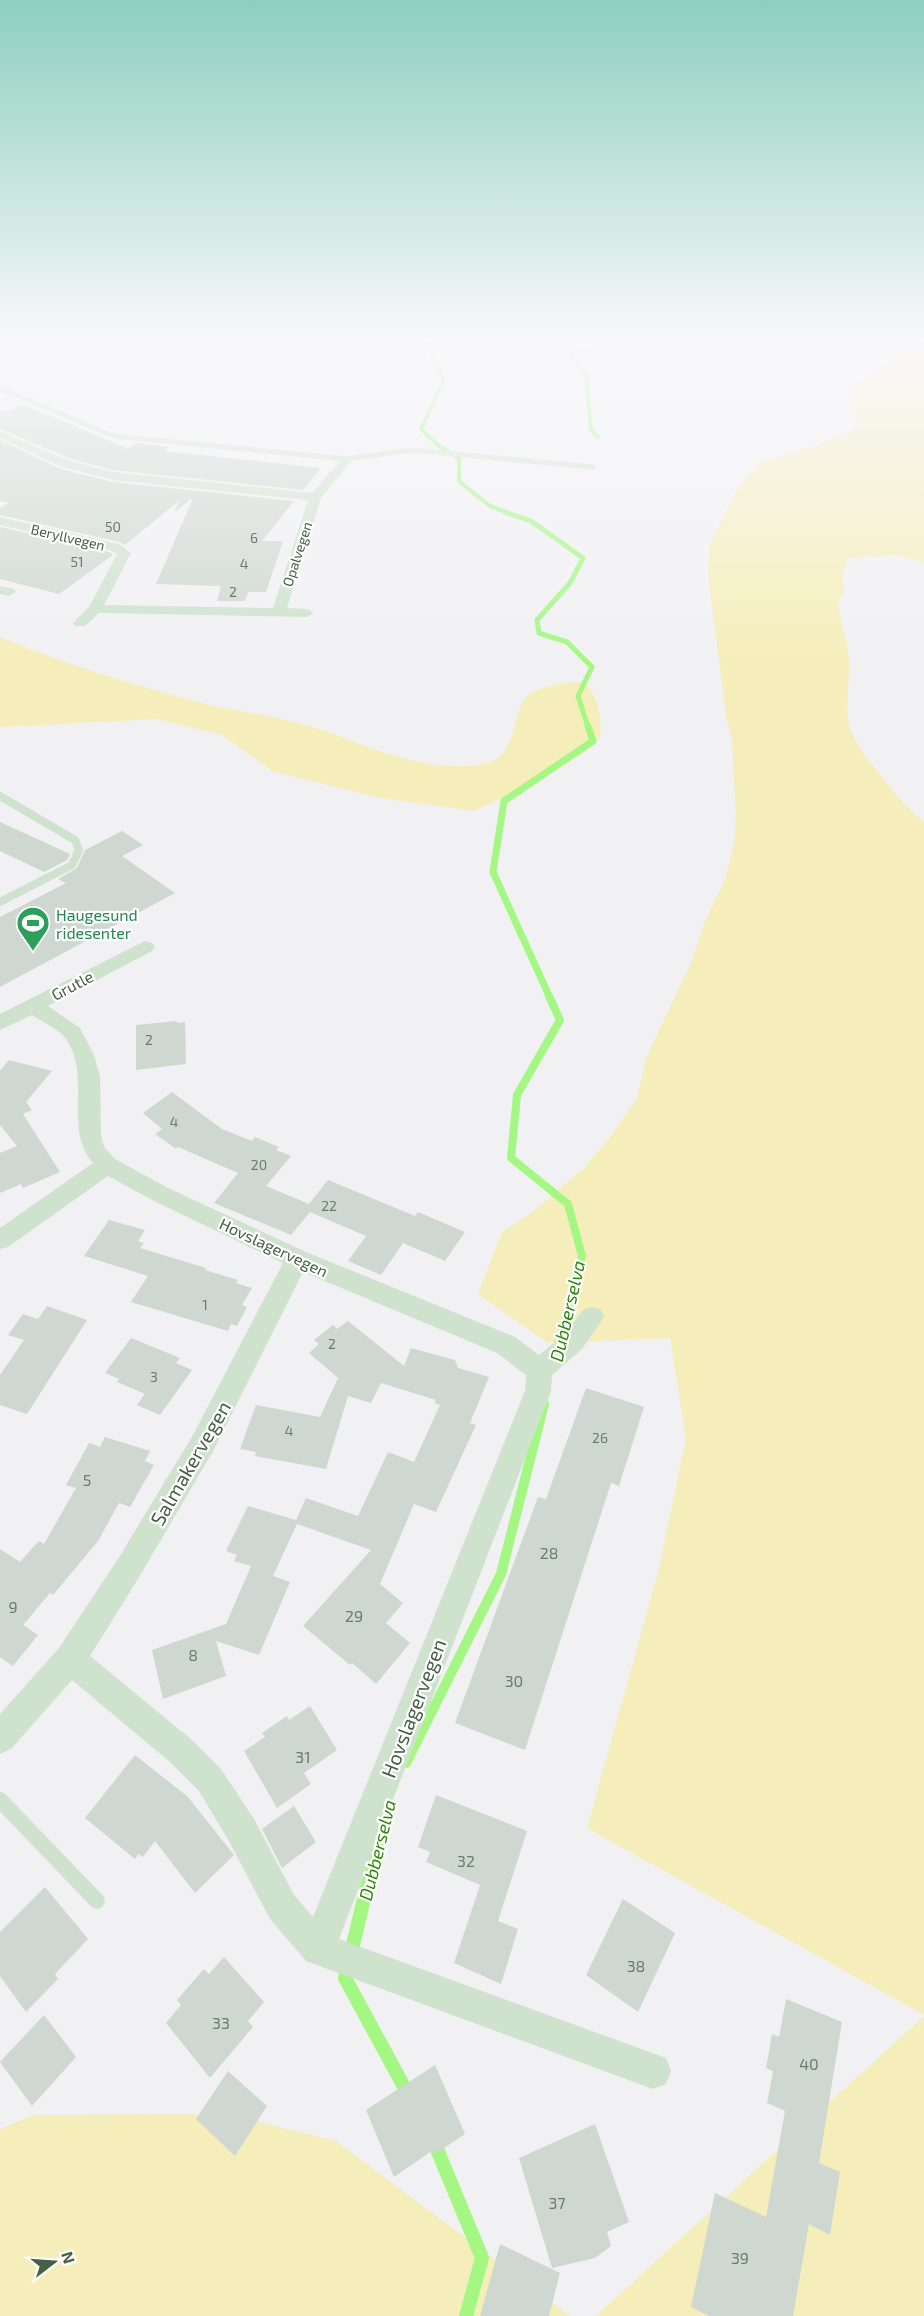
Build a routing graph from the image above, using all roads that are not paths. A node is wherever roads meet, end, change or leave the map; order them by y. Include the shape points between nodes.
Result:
1 (36, 451) edge
2 (271, 451) edge
3 (393, 451) edge
4 (417, 451) edge
5 (347, 459) junction
6 (593, 467) dead end
7 (315, 497) junction
8 (0, 521) edge
9 (95, 609) junction
10 (279, 612) junction
11 (307, 613) dead end
12 (80, 623) dead end
13 (0, 796) edge
14 (0, 902) edge
15 (145, 947) dead end
16 (33, 1006) junction
17 (0, 1023) edge
18 (107, 1165) junction
19 (1, 1238) edge
20 (297, 1259) junction
21 (592, 1317) dead end
22 (539, 1370) junction
23 (70, 1659) junction
24 (0, 1738) edge
25 (0, 1800) edge
26 (97, 1901) dead end
27 (318, 1948) junction
28 (653, 2071) dead end

1 - 7 street, Opalvegen via 75,467 114,476
2 - 5 lane
3 - 5 lane
4 - 6 lane
5 - 7 street, Opalvegen
7 - 10 street, Opalvegen
8 - 9 street, Beryllvegen via 114,547 124,553
9 - 10 street
9 - 12 street, Beryllvegen
10 - 11 street
13 - 14 lane via 75,840 79,853 72,865
15 - 16 street, Grutle
16 - 17 street, Grutle
16 - 18 street, Hovslagervegen via 73,1034 84,1055 89,1077 90,1135 94,1150
18 - 19 street
18 - 20 street, Hovslagervegen
20 - 22 street, Hovslagervegen via 506,1346
20 - 23 street, Salmakervegen via 203,1443
21 - 22 street via 573,1342
22 - 27 street, Hovslagervegen via 538,1391
23 - 24 street, Salmakervegen
23 - 27 street via 210,1780 282,1907
25 - 26 lane
27 - 28 street

